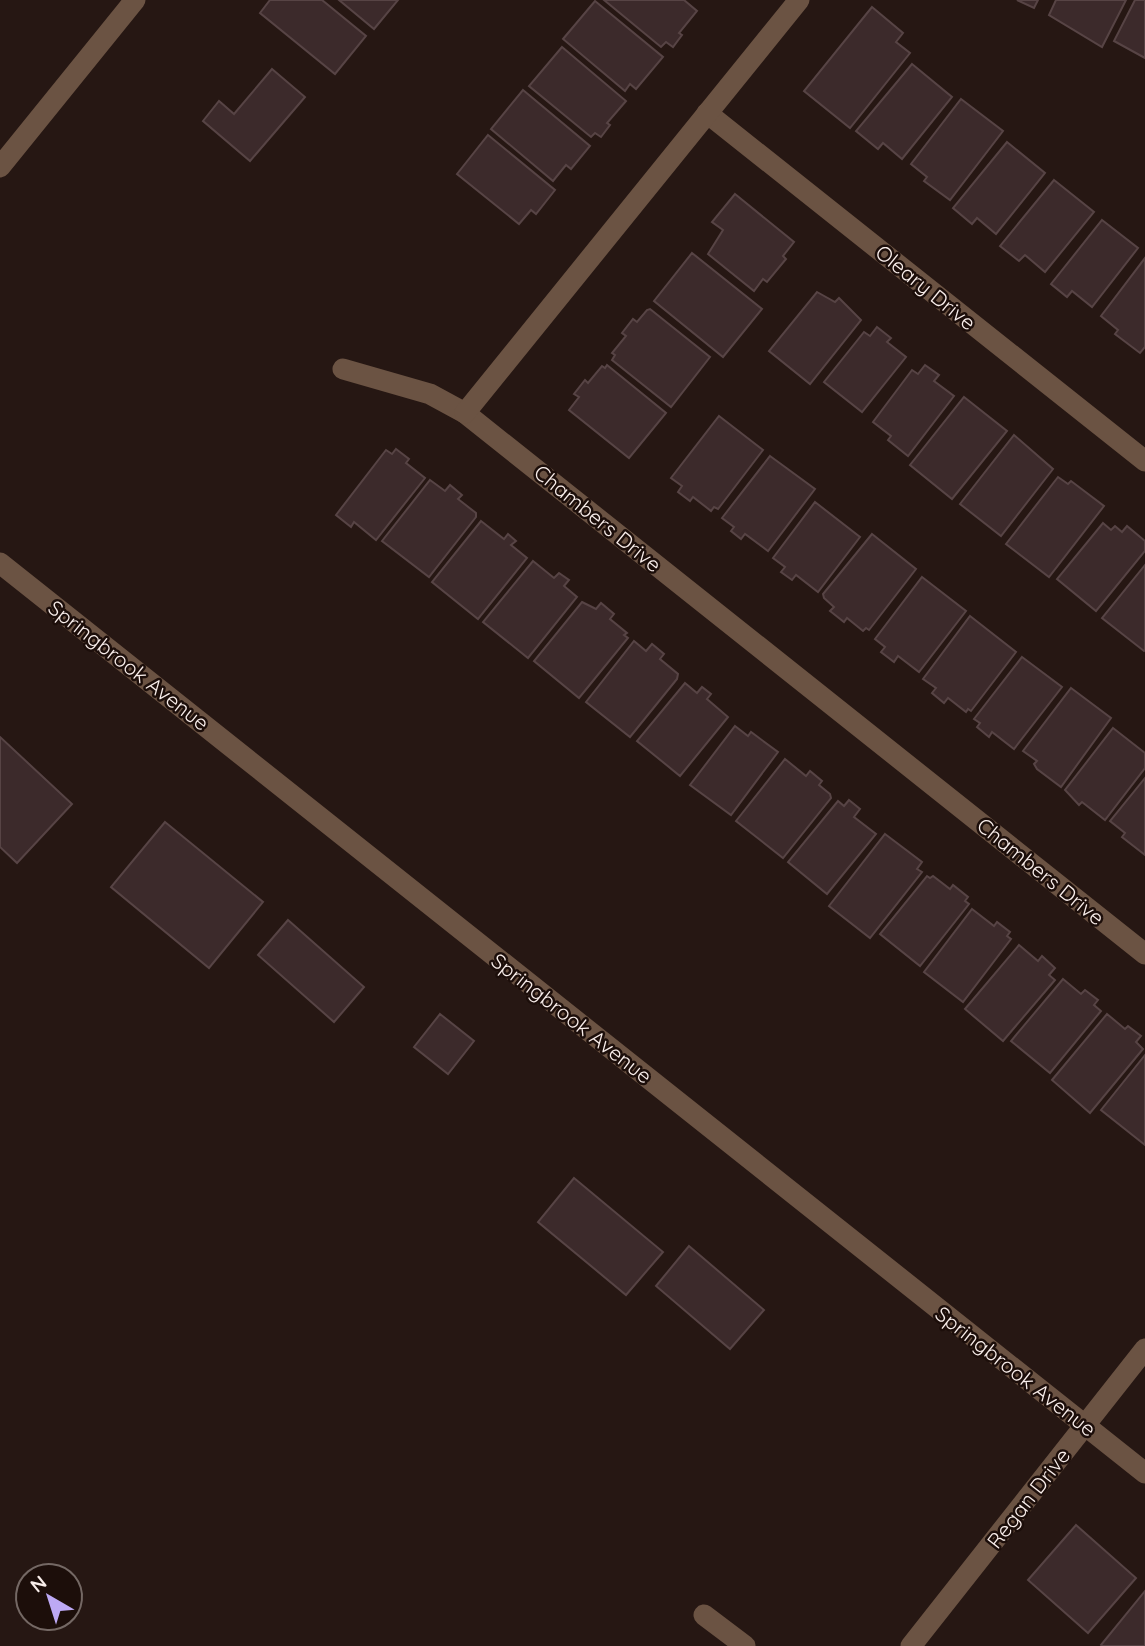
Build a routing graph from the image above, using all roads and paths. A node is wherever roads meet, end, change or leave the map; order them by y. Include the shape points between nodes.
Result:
1 (135, 0) edge
2 (799, 0) edge
3 (707, 113) junction
4 (0, 167) edge
5 (343, 369) dead end
6 (466, 413) junction
7 (1145, 461) edge
8 (0, 563) edge
9 (1145, 954) edge
10 (1145, 1349) edge
11 (1085, 1426) junction
12 (1145, 1473) edge
13 (705, 1615) dead end
14 (745, 1646) edge
15 (911, 1646) edge

1 - 4 street
2 - 3 street
3 - 6 street
3 - 7 street, Oleary Drive
5 - 6 street, Chambers Drive via 430,394
6 - 9 street, Chambers Drive
8 - 11 street, Springbrook Avenue
10 - 11 street, Regan Drive
11 - 12 street, Springbrook Avenue
11 - 15 street, Regan Drive
13 - 14 street

